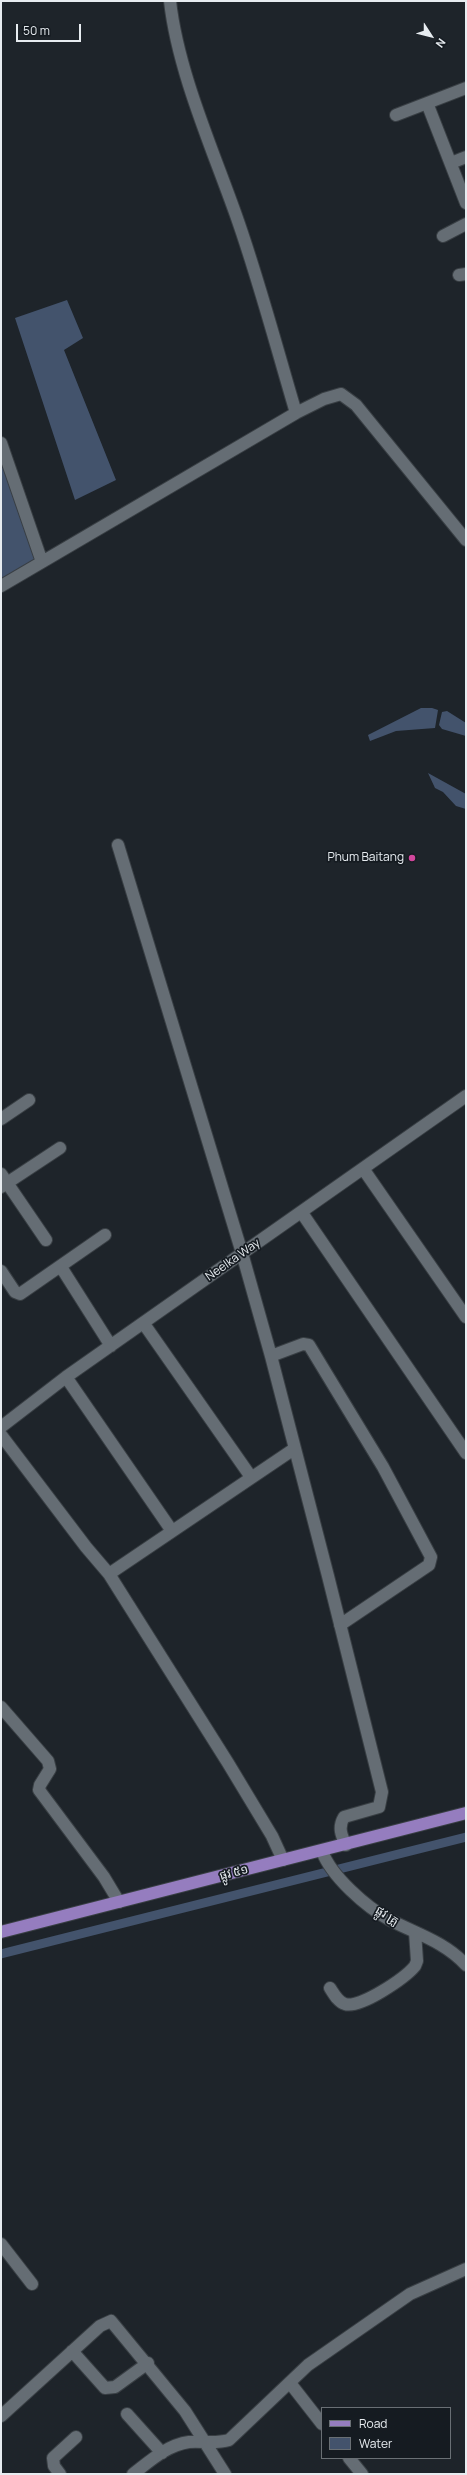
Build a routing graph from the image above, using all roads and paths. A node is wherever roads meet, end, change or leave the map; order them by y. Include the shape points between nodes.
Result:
1 (170, 1) edge
2 (466, 88) edge
3 (427, 103) junction
4 (396, 115) dead end
5 (466, 157) edge
6 (451, 163) junction
7 (466, 203) edge
8 (466, 224) edge
9 (443, 236) dead end
10 (296, 413) junction
11 (1, 443) edge
12 (466, 540) edge
13 (42, 562) junction
14 (1, 586) edge
15 (118, 845) dead end
16 (466, 1096) edge
17 (29, 1100) dead end
18 (1, 1118) edge
19 (60, 1148) dead end
20 (364, 1170) junction
21 (3, 1182) edge
22 (302, 1212) junction
23 (105, 1236) dead end
24 (46, 1240) dead end
25 (242, 1254) junction
26 (61, 1267) junction
27 (1, 1271) edge
28 (466, 1317) edge
29 (144, 1324) junction
30 (111, 1346) junction
31 (271, 1356) junction
32 (66, 1377) junction
33 (1, 1427) edge
34 (1, 1435) edge
35 (294, 1450) junction
36 (466, 1454) edge
37 (250, 1477) junction
38 (172, 1531) junction
39 (109, 1574) junction
40 (340, 1625) junction
41 (1, 1707) edge
42 (466, 1813) edge
43 (346, 1845) junction
44 (323, 1855) junction
45 (283, 1860) junction
46 (119, 1902) junction
47 (1, 1932) edge
48 (415, 1932) junction
49 (466, 1965) edge
50 (330, 1988) dead end
51 (1, 2244) edge
52 (466, 2269) edge
53 (32, 2284) dead end
54 (72, 2351) junction
55 (148, 2363) junction
56 (290, 2383) junction
57 (127, 2414) dead end
58 (1, 2416) edge
59 (321, 2423) edge
60 (76, 2437) dead end
61 (206, 2442) junction
62 (162, 2453) junction
63 (350, 2459) edge
64 (60, 2474) edge
65 (133, 2474) edge
66 (225, 2474) edge
67 (362, 2474) edge

1 - 10 street via 172,25 183,64 243,235
2 - 3 street
3 - 4 street
3 - 6 street
5 - 6 street
6 - 7 street
8 - 9 street
10 - 12 street via 324,399 341,394 350,399
10 - 13 street
11 - 13 street
13 - 14 street
15 - 25 street
16 - 20 street, Neelka Way
17 - 18 street
19 - 21 street
20 - 22 street, Neelka Way
20 - 28 street
21 - 24 street
22 - 25 street, Neelka Way
22 - 36 street
23 - 26 street
25 - 29 street, Neelka Way
25 - 31 street
26 - 27 street via 20,1294 15,1292
26 - 30 street
29 - 30 street, Neelka Way
29 - 37 street
30 - 32 street, Neelka Way
31 - 35 street
31 - 40 street via 303,1344 309,1345 382,1467 431,1557 429,1565
32 - 33 street, Neelka Way
32 - 38 street
34 - 39 street via 86,1548
35 - 37 street
35 - 40 street
37 - 38 street
38 - 39 street
39 - 45 street via 232,1770 272,1836
40 - 43 street via 382,1799 378,1807 344,1817 340,1824
41 - 46 street via 48,1760 50,1769 39,1790 104,1877
42 - 43 main road, ផ្លូវ ៥១
43 - 44 main road, ផ្លូវ ៥១
44 - 45 main road, ផ្លូវ ៥១
44 - 48 street, ផ្លូវ គ្រូ via 334,1874 381,1915
45 - 46 main road, ផ្លូវ ៥១
46 - 47 main road, ផ្លូវ ៥១
48 - 49 street, ផ្លូវ គ្រូ via 447,1948
48 - 50 street via 417,1961 414,1966 377,1994 351,2006 343,2004
51 - 53 street
52 - 56 street via 410,2294 308,2365
54 - 55 street via 105,2388 116,2387
54 - 55 street via 100,2326 111,2321
54 - 58 street
55 - 61 street
56 - 59 street
56 - 61 street via 236,2435 223,2442
57 - 62 street
60 - 64 street via 53,2458 54,2466
61 - 62 street via 176,2445
61 - 66 street
62 - 65 street
63 - 67 street

